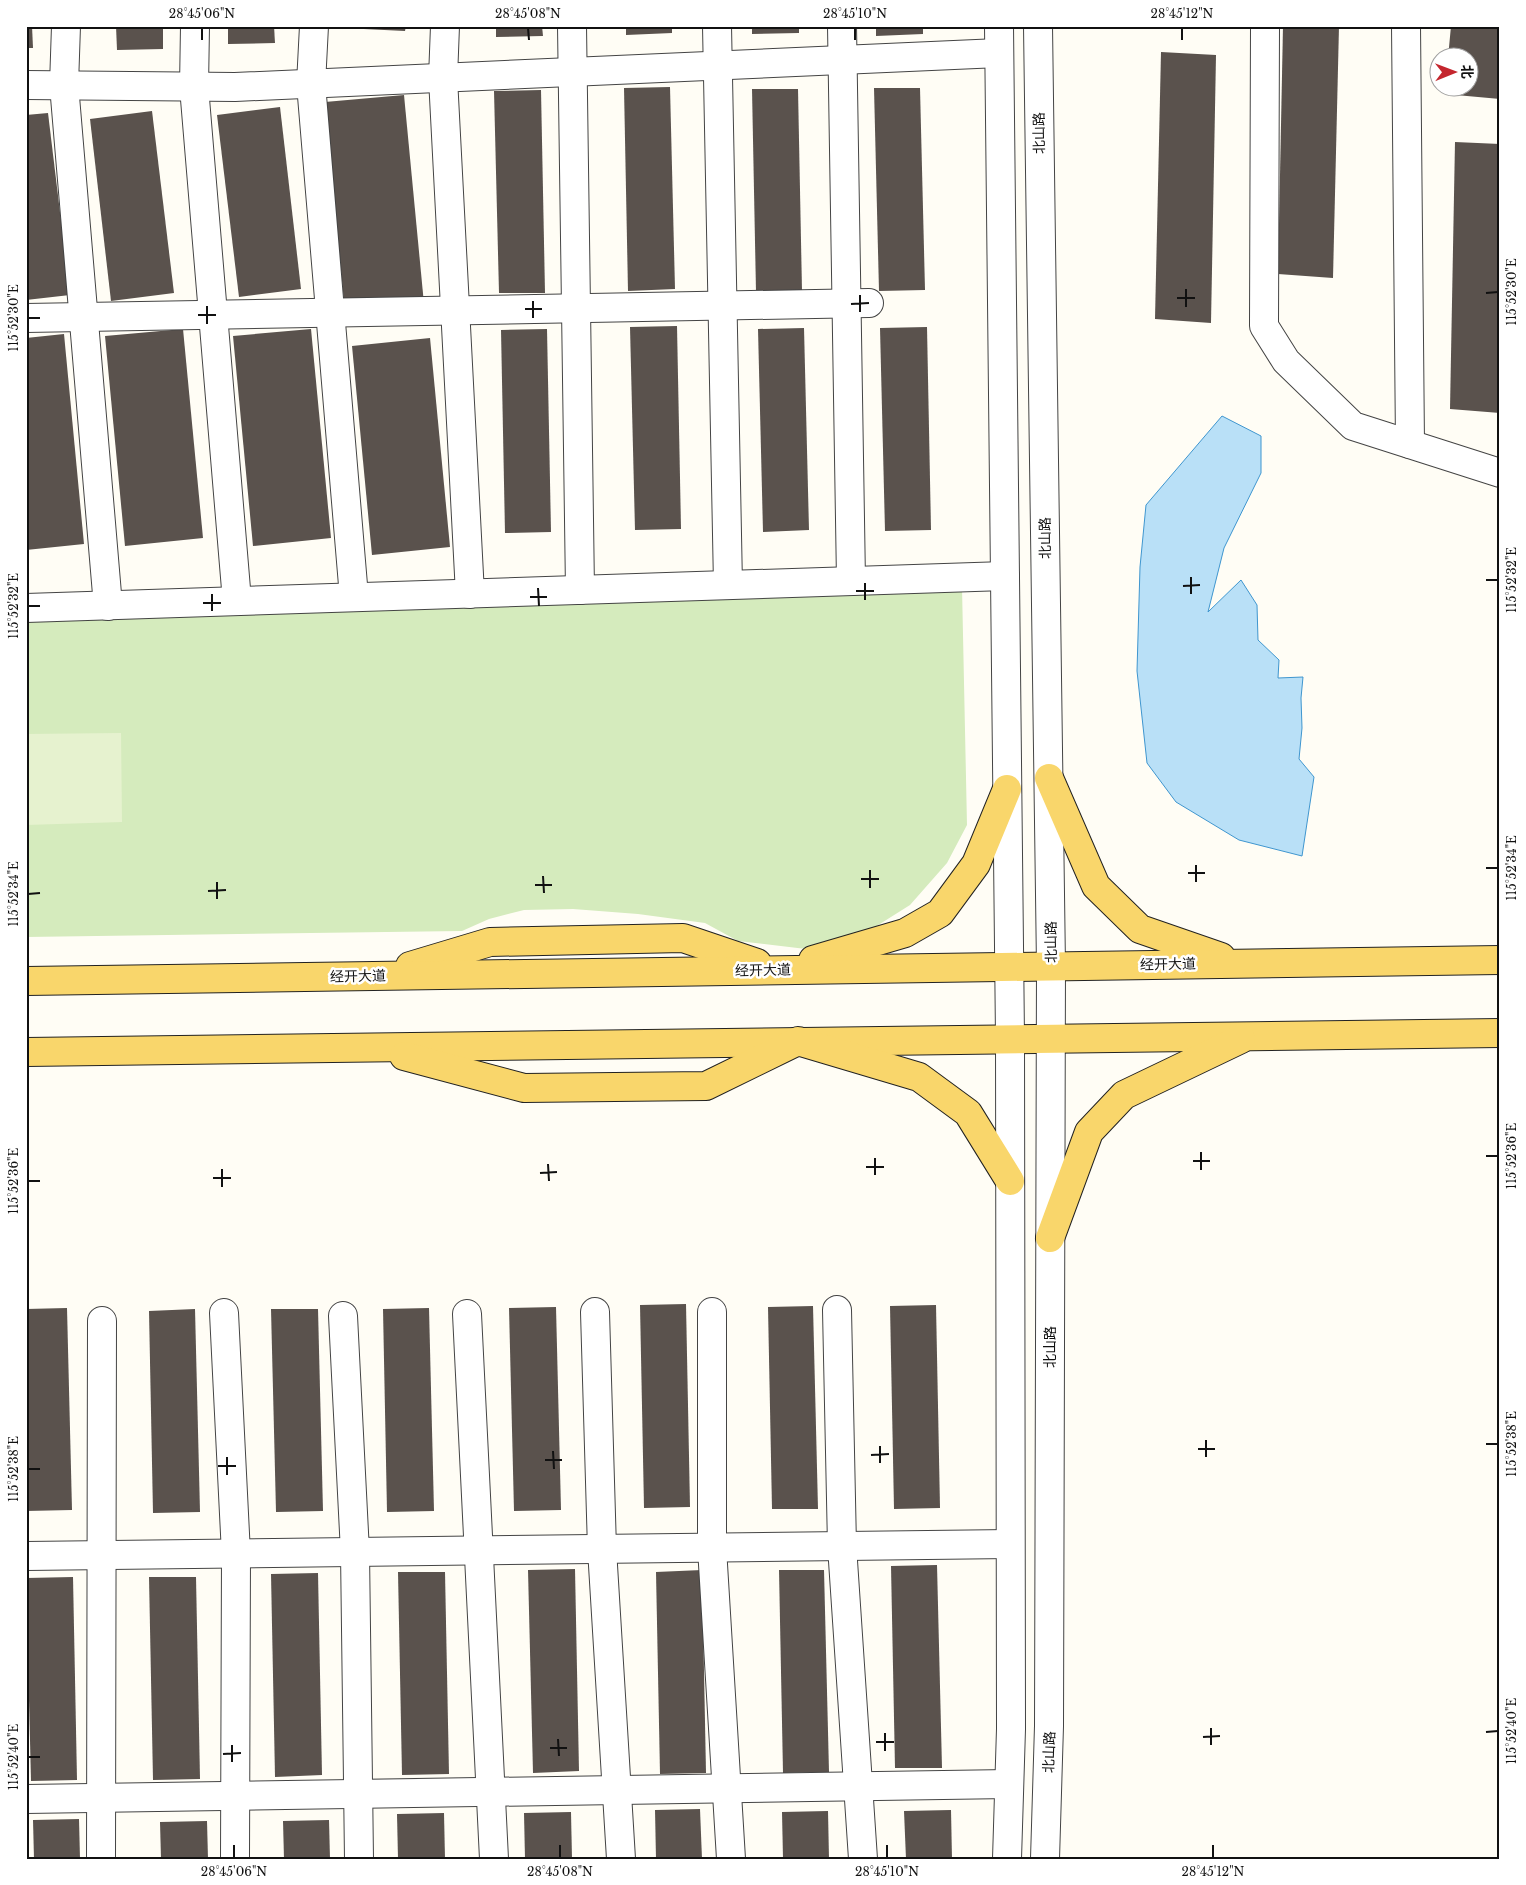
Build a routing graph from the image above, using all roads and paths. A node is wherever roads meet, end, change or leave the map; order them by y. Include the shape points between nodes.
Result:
1 (66, 26) edge
2 (196, 26) edge
3 (314, 26) edge
4 (445, 26) edge
5 (572, 26) edge
6 (718, 26) edge
7 (842, 26) edge
8 (1038, 26) edge
9 (1265, 26) edge
10 (1406, 26) edge
11 (999, 39) edge
12 (842, 60) junction
13 (718, 65) junction
14 (572, 72) junction
15 (443, 78) junction
16 (311, 84) junction
17 (26, 85) edge
18 (64, 85) junction
19 (194, 87) junction
20 (857, 304) junction
21 (722, 306) junction
22 (576, 309) junction
23 (456, 311) junction
24 (330, 313) junction
25 (213, 315) junction
26 (84, 317) junction
27 (26, 318) edge
28 (1410, 444) junction
29 (1500, 473) edge
30 (1005, 576) junction
31 (851, 581) junction
32 (728, 585) junction
33 (580, 590) junction
34 (470, 594) junction
35 (354, 597) junction
36 (237, 602) junction
37 (108, 606) junction
38 (26, 608) edge
39 (1049, 778) junction
40 (1007, 789) junction
41 (1500, 960) edge
42 (1239, 963) junction
43 (1009, 966) junction
44 (1051, 966) junction
45 (778, 970) junction
46 (26, 981) edge
47 (1500, 1033) edge
48 (1247, 1036) junction
49 (1010, 1038) junction
50 (1051, 1038) junction
51 (798, 1041) junction
52 (372, 1047) junction
53 (26, 1052) edge
54 (1010, 1181) junction
55 (1050, 1238) junction
56 (837, 1310) dead end
57 (595, 1312) dead end
58 (712, 1312) dead end
59 (224, 1313) dead end
60 (467, 1314) dead end
61 (343, 1316) dead end
62 (102, 1321) dead end
63 (1010, 1544) junction
64 (842, 1546) junction
65 (712, 1548) junction
66 (602, 1549) junction
67 (478, 1550) junction
68 (355, 1552) junction
69 (236, 1554) junction
70 (102, 1555) junction
71 (26, 1556) edge
72 (1009, 1784) junction
73 (858, 1786) junction
74 (727, 1788) junction
75 (617, 1790) junction
76 (491, 1792) junction
77 (358, 1794) junction
78 (235, 1796) junction
79 (101, 1798) junction
80 (26, 1799) edge
81 (101, 1859) edge
82 (235, 1859) edge
83 (359, 1859) edge
84 (494, 1859) edge
85 (621, 1859) edge
86 (732, 1859) edge
87 (863, 1859) edge
88 (1007, 1859) edge
89 (1046, 1859) edge

1 - 18 street
2 - 19 street
3 - 16 street
4 - 15 street
5 - 14 street
6 - 13 street
7 - 12 street
8 - 39 street, 北山路
9 - 28 street via 1264,326 1286,361 1353,426
10 - 28 street
11 - 12 street
11 - 30 street
12 - 13 street
12 - 20 street
13 - 14 street
13 - 21 street
14 - 15 street
14 - 22 street
15 - 16 street
15 - 23 street
16 - 19 street
16 - 24 street
17 - 18 street
18 - 19 street
18 - 26 street
19 - 25 street
20 - 21 street
20 - 31 street
21 - 22 street
21 - 32 street
22 - 23 street
22 - 33 street
23 - 24 street
23 - 34 street
24 - 25 street
24 - 35 street
25 - 26 street
25 - 36 street
26 - 27 street
26 - 37 street
28 - 29 street
30 - 31 street
30 - 40 street
31 - 32 street
32 - 33 street
33 - 34 street
34 - 35 street
35 - 36 street
36 - 37 street
37 - 38 street
39 - 42 main road via 1096,886 1140,929
39 - 44 street, 北山路
40 - 43 street
40 - 45 main road via 976,864 940,913 905,933
41 - 42 main road, 经开大道
42 - 44 main road, 经开大道
43 - 44 main road, 经开大道
43 - 45 main road, 经开大道
43 - 49 street
44 - 50 street, 北山路
45 - 46 main road, 经开大道
47 - 48 main road
48 - 50 main road
48 - 55 main road via 1124,1095 1089,1132
49 - 50 main road
49 - 51 main road
49 - 54 street
50 - 55 street, 北山路
51 - 52 main road
51 - 52 main road via 706,1086 524,1088
51 - 54 main road via 919,1078 968,1113
52 - 53 main road
54 - 63 street
55 - 89 street, 北山路
56 - 64 street
57 - 66 street
58 - 65 street
59 - 69 street
60 - 67 street
61 - 68 street
62 - 70 street
63 - 64 street
63 - 72 street
64 - 65 street
64 - 73 street
65 - 66 street
65 - 74 street
66 - 67 street
66 - 75 street
67 - 68 street
67 - 76 street
68 - 69 street
68 - 77 street
69 - 70 street
69 - 78 street
70 - 71 street
70 - 79 street
72 - 73 street
72 - 88 street
73 - 74 street
73 - 87 street
74 - 75 street
74 - 86 street
75 - 76 street
75 - 85 street
76 - 77 street
76 - 84 street
77 - 78 street
77 - 83 street
78 - 79 street
78 - 82 street
79 - 80 street
79 - 81 street

